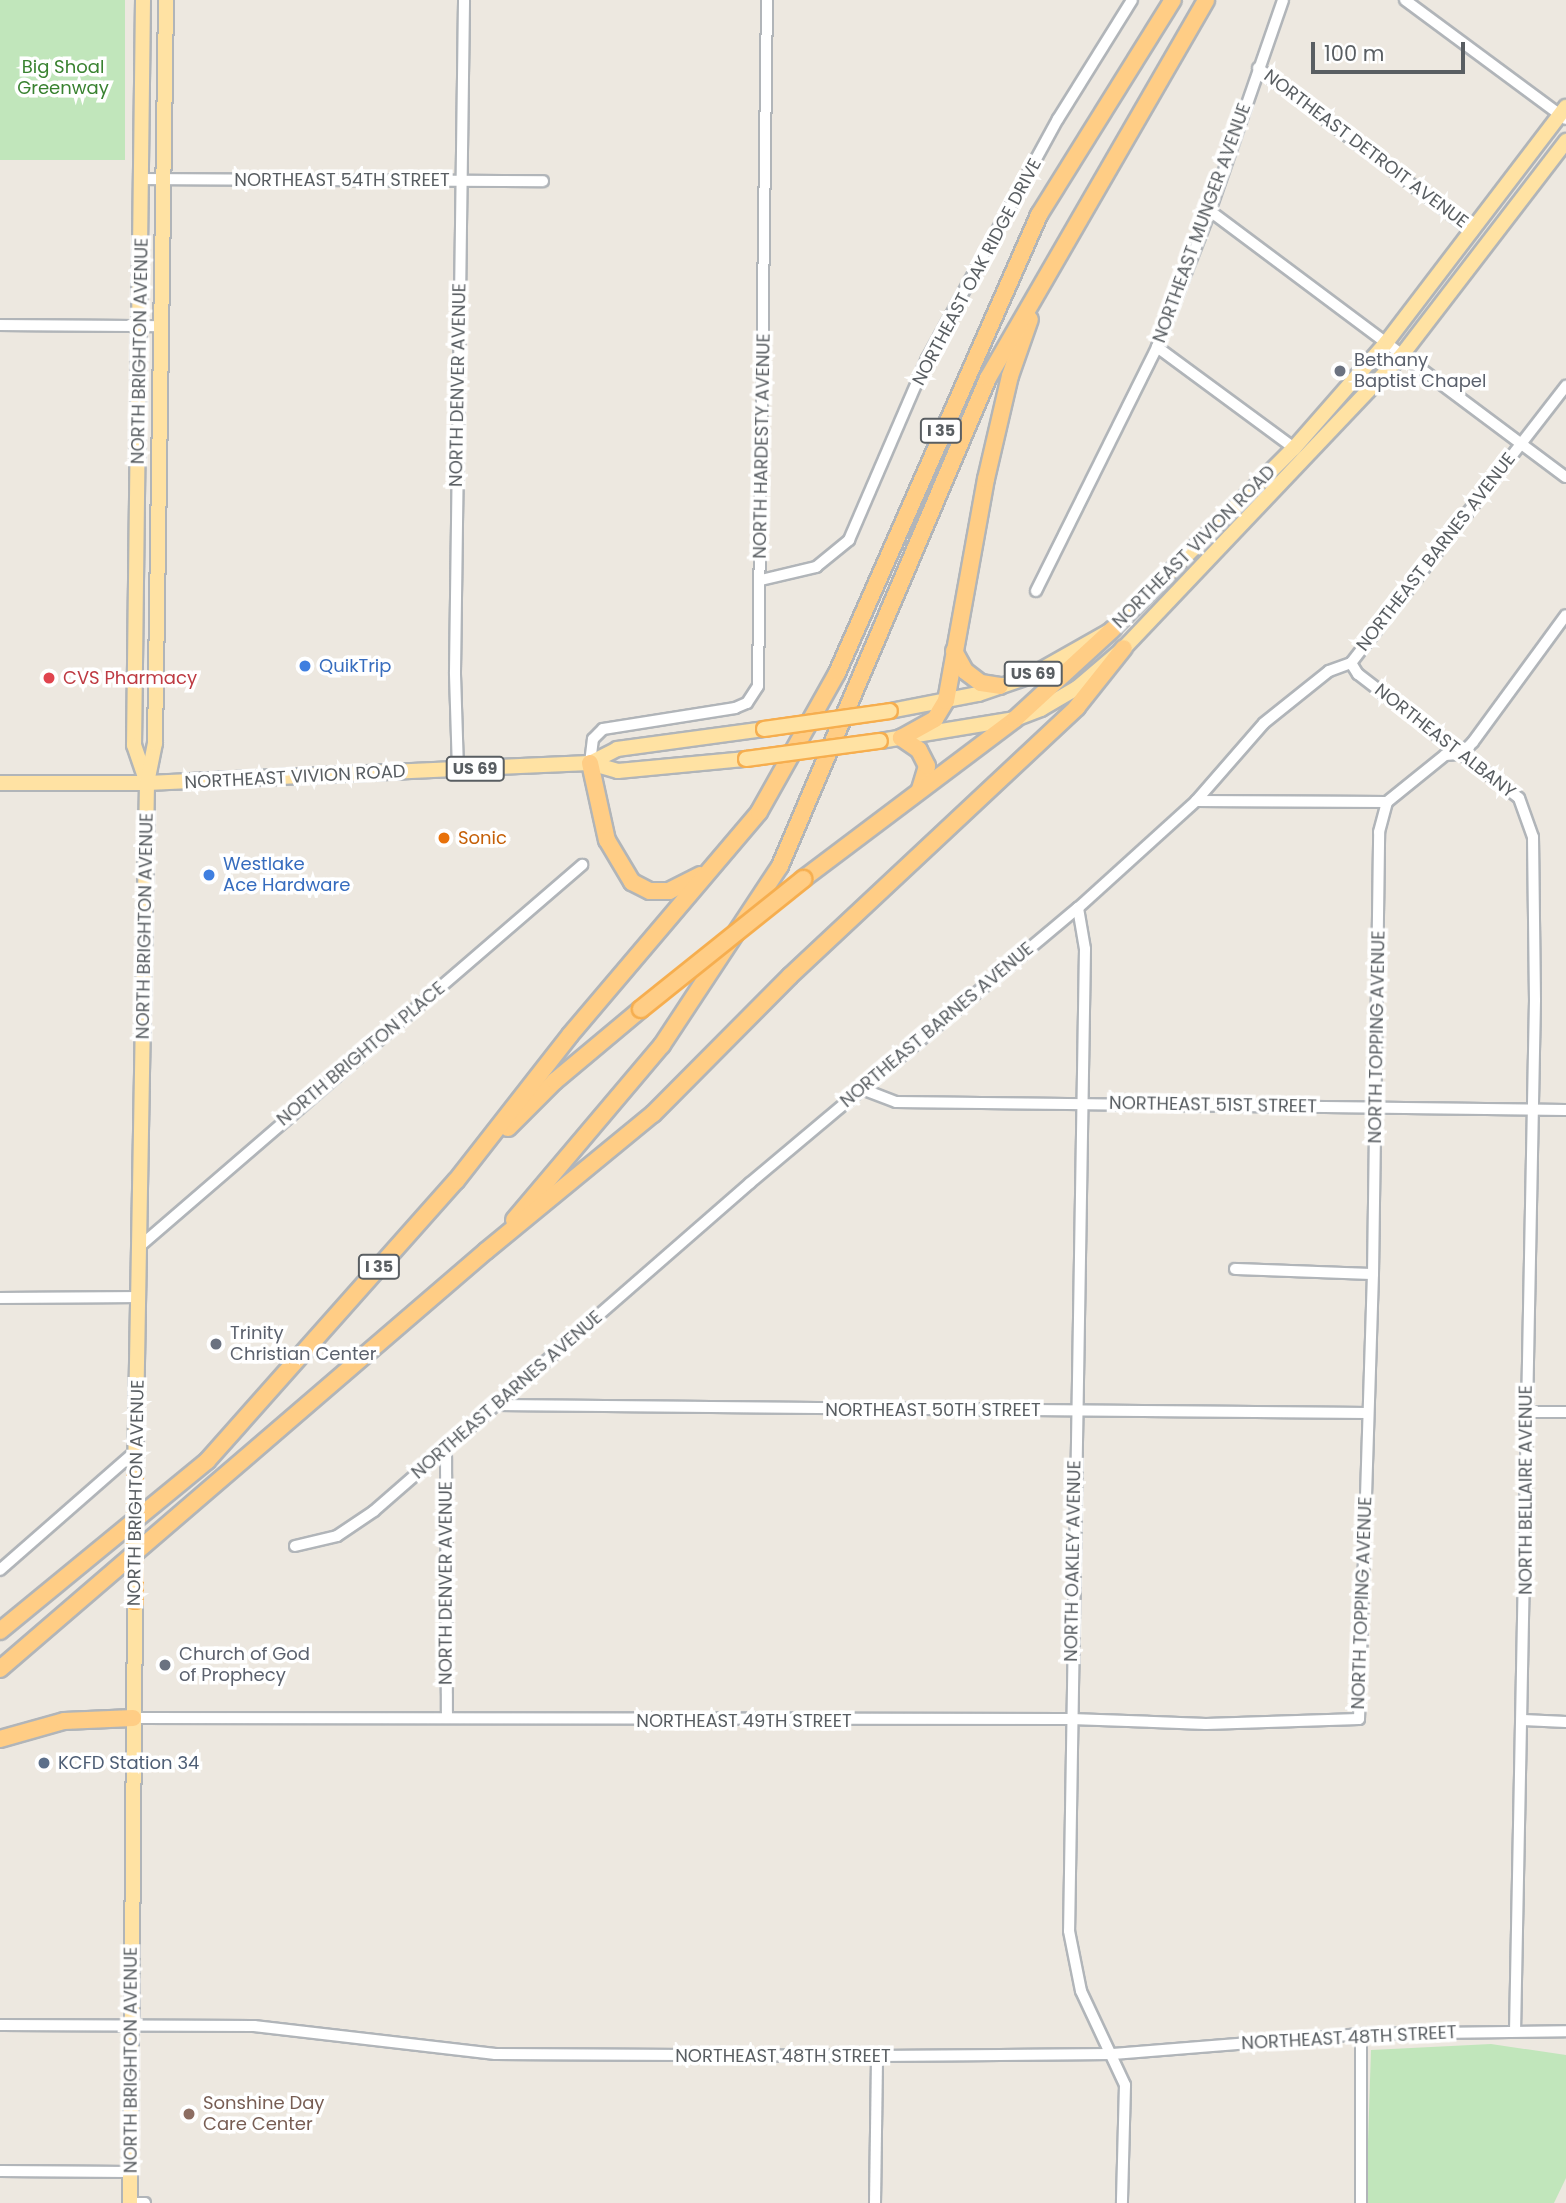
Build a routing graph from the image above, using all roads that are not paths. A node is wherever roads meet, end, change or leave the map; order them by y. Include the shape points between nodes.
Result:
1 (143, 0) edge
2 (166, 0) edge
3 (464, 0) edge
4 (767, 0) edge
5 (1132, 0) edge
6 (1173, 0) edge
7 (1206, 0) edge
8 (1283, 0) edge
9 (1405, 0) edge
10 (1258, 68) junction
11 (1564, 114) edge
12 (1566, 141) edge
13 (142, 179) junction
14 (164, 179) junction
15 (460, 181) junction
16 (543, 181) dead end
17 (1210, 211) junction
18 (1473, 231) junction
19 (1043, 280) junction
20 (0, 325) edge
21 (141, 326) junction
22 (162, 326) junction
23 (1386, 343) junction
24 (1157, 346) junction
25 (1402, 355) junction
26 (1566, 386) edge
27 (1520, 443) junction
28 (1294, 448) junction
29 (1566, 477) edge
30 (761, 580) junction
31 (1036, 591) dead end
32 (1566, 615) edge
33 (1113, 629) junction
34 (1124, 648) junction
35 (954, 651) junction
36 (1351, 663) junction
37 (1000, 686) junction
38 (946, 701) junction
39 (1015, 719) junction
40 (901, 738) junction
41 (1461, 754) junction
42 (590, 763) junction
43 (458, 769) junction
44 (0, 783) edge
45 (147, 783) junction
46 (920, 789) junction
47 (1196, 801) junction
48 (1387, 803) junction
49 (716, 864) junction
50 (582, 865) dead end
51 (1078, 908) junction
52 (1534, 951) joint
53 (862, 1089) junction
54 (1083, 1103) junction
55 (1376, 1107) junction
56 (1530, 1108) junction
57 (1566, 1110) edge
58 (456, 1181) junction
59 (140, 1245) junction
60 (486, 1251) junction
61 (1235, 1269) dead end
62 (1373, 1273) junction
63 (139, 1297) junction
64 (0, 1298) edge
65 (498, 1405) junction
66 (1075, 1409) junction
67 (1526, 1412) junction
68 (1566, 1412) edge
69 (1368, 1413) junction
70 (446, 1447) junction
71 (135, 1452) junction
72 (295, 1546) dead end
73 (0, 1570) edge
74 (0, 1631) edge
75 (0, 1669) edge
76 (133, 1718) junction
77 (447, 1718) junction
78 (1071, 1719) junction
79 (1355, 1719) joint
80 (1522, 1720) junction
81 (1566, 1722) edge
82 (0, 1739) edge
83 (0, 2025) edge
84 (132, 2025) junction
85 (1515, 2030) junction
86 (1566, 2031) edge
87 (1361, 2034) junction
88 (1113, 2054) junction
89 (877, 2056) junction
90 (0, 2171) edge
91 (130, 2172) junction
92 (130, 2203) edge
93 (145, 2203) edge
94 (875, 2203) edge
95 (1122, 2203) edge
96 (1361, 2203) edge

1 - 13 main road, NORTH BRIGHTON AVENUE
2 - 14 main road, NORTH BRIGHTON AVENUE
3 - 15 street, NORTH DENVER AVENUE
4 - 30 street, NORTH HARDESTY AVENUE
5 - 30 street, NORTHEAST OAK RIDGE DRIVE via 1058,119 928,359 849,540 816,567
6 - 49 highway, I 35 via 1039,215 836,673 759,812
7 - 19 highway, I 35
8 - 10 street, NORTHEAST MUNGER AVENUE
9 - 11 street
10 - 17 street, NORTHEAST MUNGER AVENUE
10 - 18 street, NORTHEAST DETROIT AVENUE
11 - 18 main road, NORTHEAST VIVION ROAD / US 69
12 - 25 main road, NORTHEAST VIVION ROAD / US 69
13 - 14 street, NORTHEAST 54TH STREET
13 - 21 main road, NORTH BRIGHTON AVENUE
14 - 15 street, NORTHEAST 54TH STREET
14 - 22 main road, NORTH BRIGHTON AVENUE
15 - 16 street, NORTHEAST 54TH STREET
15 - 43 street, NORTH DENVER AVENUE
17 - 23 street
17 - 24 street, NORTHEAST MUNGER AVENUE
18 - 23 main road, NORTHEAST VIVION ROAD / US 69
19 - 35 highway via 1010,376
19 - 60 highway, I 35 via 988,378 780,866 662,1045
20 - 21 street
21 - 22 street
21 - 45 main road, NORTH BRIGHTON AVENUE via 134,745
22 - 45 main road, NORTH BRIGHTON AVENUE via 155,743
23 - 25 street
23 - 28 main road, NORTHEAST VIVION ROAD / US 69
24 - 28 street
24 - 31 street, NORTHEAST MUNGER AVENUE
25 - 27 street
25 - 34 main road, NORTHEAST VIVION ROAD / US 69
26 - 27 street, NORTHEAST BARNES AVENUE
27 - 29 street
27 - 36 street, NORTHEAST BARNES AVENUE
28 - 33 main road, NORTHEAST VIVION ROAD / US 69
30 - 42 street, NORTH HARDESTY AVENUE via 760,679 752,698 735,708 603,729 593,739
32 - 41 street
33 - 37 main road, NORTHEAST VIVION ROAD / US 69 via 1069,656
33 - 39 highway
34 - 39 main road, NORTHEAST VIVION ROAD / US 69 via 1077,688
34 - 60 highway via 1077,707 790,976 662,1105
35 - 37 highway via 965,671 981,683
35 - 38 highway
36 - 41 street, NORTHEAST ALBANY via 1358,674
36 - 47 street, NORTHEAST BARNES AVENUE via 1308,685 1254,732
37 - 38 main road, NORTHEAST VIVION ROAD / US 69
38 - 40 highway via 936,719
38 - 42 main road, NORTHEAST VIVION ROAD / US 69, bridge via 617,749
39 - 40 main road, NORTHEAST VIVION ROAD / US 69
39 - 46 highway
40 - 42 main road, NORTHEAST VIVION ROAD / US 69, bridge via 618,771
40 - 46 highway via 919,751 926,766
41 - 48 street via 1446,755
41 - 52 street, NORTHEAST ALBANY via 1519,797 1526,810 1532,838
42 - 43 main road, NORTHEAST VIVION ROAD / US 69
42 - 49 highway via 607,840 632,882 650,891 669,891
43 - 45 main road, NORTHEAST VIVION ROAD / US 69
44 - 45 main road, NORTHEAST VIVION ROAD / US 69
45 - 59 main road, NORTH BRIGHTON AVENUE
46 - 58 highway, bridge via 555,1081
47 - 48 street
47 - 51 street, NORTHEAST BARNES AVENUE
48 - 55 street, NORTH TOPPING AVENUE via 1379,832
49 - 58 highway, I 35 via 570,1035
50 - 59 street, NORTH BRIGHTON PLACE
51 - 53 street, NORTHEAST BARNES AVENUE
51 - 54 street, NORTH OAKLEY AVENUE via 1085,949
52 - 56 street, NORTH BELLAIRE AVENUE
53 - 54 street, NORTHEAST 51ST STREET via 896,1102
53 - 65 street, NORTHEAST BARNES AVENUE
54 - 55 street, NORTHEAST 51ST STREET
54 - 66 street, NORTH OAKLEY AVENUE
55 - 56 street, NORTHEAST 51ST STREET
55 - 62 street, NORTH TOPPING AVENUE
56 - 57 street, NORTHEAST 51ST STREET
56 - 67 street, NORTH BELLAIRE AVENUE
58 - 74 highway, I 35 via 207,1461
59 - 63 main road, NORTH BRIGHTON AVENUE
60 - 75 highway, I 35
61 - 62 street
62 - 69 street, NORTH TOPPING AVENUE
63 - 64 street
63 - 71 main road, NORTH BRIGHTON AVENUE
65 - 66 street, NORTHEAST 50TH STREET
65 - 70 street, NORTHEAST BARNES AVENUE
66 - 69 street, NORTHEAST 50TH STREET
66 - 78 street, NORTH OAKLEY AVENUE
67 - 68 street
67 - 80 street, NORTH BELLAIRE AVENUE
69 - 79 street, NORTH TOPPING AVENUE via 1361,1710
70 - 72 street, NORTHEAST BARNES AVENUE via 374,1511 337,1536
70 - 77 street, NORTH DENVER AVENUE
71 - 73 street
71 - 76 main road, NORTH BRIGHTON AVENUE, bridge
76 - 77 street, NORTHEAST 49TH STREET
76 - 82 highway via 64,1721
76 - 84 main road, NORTH BRIGHTON AVENUE
77 - 78 street, NORTHEAST 49TH STREET
78 - 79 street, NORTHEAST 49TH STREET via 1206,1724
78 - 88 street, NORTH OAKLEY AVENUE via 1070,1946 1081,1991
80 - 81 street
80 - 85 street, NORTH BELLAIRE AVENUE
83 - 84 street, NORTHEAST 48TH STREET
84 - 89 street, NORTHEAST 48TH STREET via 254,2026 495,2054
84 - 91 main road, NORTH BRIGHTON AVENUE
85 - 86 street, NORTHEAST 48TH STREET
85 - 87 street, NORTHEAST 48TH STREET
87 - 88 street, NORTHEAST 48TH STREET
87 - 96 street
88 - 89 street, NORTHEAST 48TH STREET
88 - 95 street, NORTH OAKLEY AVENUE via 1127,2099
89 - 94 street
90 - 91 street
91 - 92 main road, NORTH BRIGHTON AVENUE
92 - 93 street

